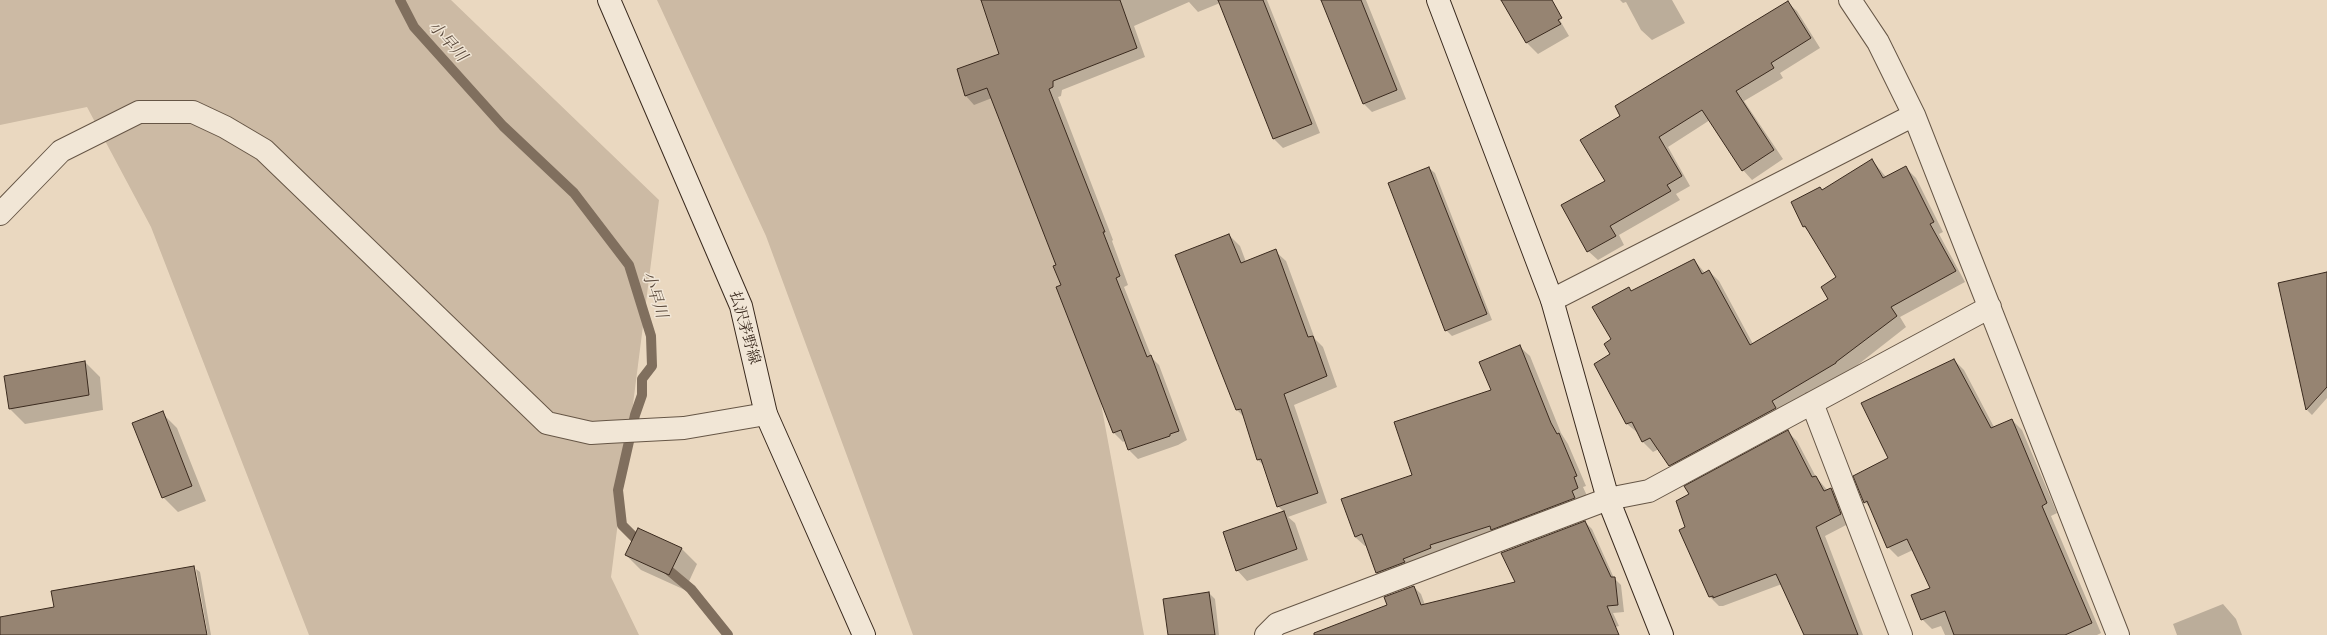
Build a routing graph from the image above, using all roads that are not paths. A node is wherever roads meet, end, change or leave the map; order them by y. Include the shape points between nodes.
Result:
1 (609, 0) edge
2 (1438, 0) edge
3 (1850, 0) edge
4 (1914, 114) junction
5 (0, 214) edge
6 (1552, 300) junction
7 (1990, 307) junction
8 (1812, 403) junction
9 (766, 414) junction
10 (1608, 499) junction
11 (864, 635) edge
12 (1266, 635) edge
13 (1662, 635) edge
14 (1901, 635) edge
15 (2118, 635) edge

1 - 9 street, 払沢茅野線 via 741,306
2 - 6 street
3 - 4 street via 1878,42
4 - 6 street
4 - 7 street
5 - 9 street via 61,152 140,112 193,112 264,150 547,423 590,433 684,428
6 - 10 street
7 - 8 street
7 - 15 street
8 - 10 street via 1649,491
8 - 14 street
9 - 11 street, 払沢茅野線
10 - 12 street via 1277,624
10 - 13 street

